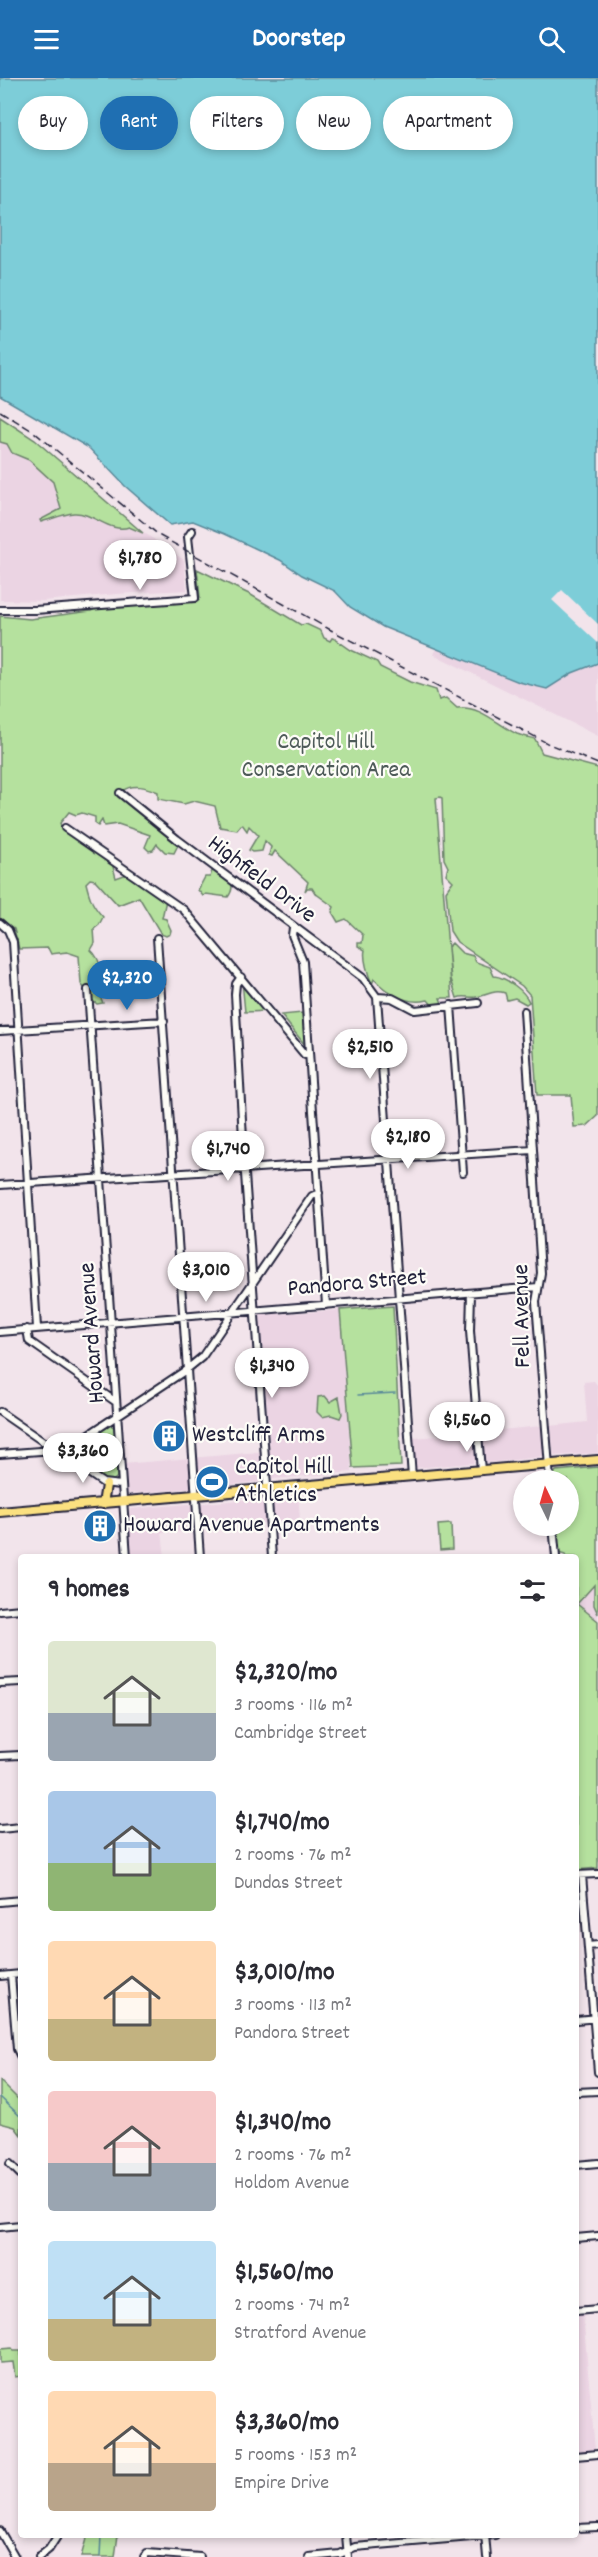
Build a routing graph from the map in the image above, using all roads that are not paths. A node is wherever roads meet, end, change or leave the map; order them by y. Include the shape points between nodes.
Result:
1 (192, 531) dead end
2 (0, 610) edge
3 (120, 793) dead end
4 (65, 828) dead end
5 (0, 923) edge
6 (293, 928) junction
7 (157, 938) dead end
8 (241, 977) junction
9 (88, 990) dead end
10 (377, 998) junction
11 (478, 1003) dead end
12 (451, 1005) junction
13 (524, 1011) dead end
14 (164, 1021) junction
15 (91, 1025) junction
16 (19, 1030) junction
17 (0, 1031) edge
18 (309, 1055) junction
19 (533, 1150) junction
20 (461, 1154) junction
21 (388, 1160) junction
22 (318, 1164) junction
23 (245, 1169) junction
24 (463, 1172) dead end
25 (174, 1174) junction
26 (101, 1178) junction
27 (29, 1183) junction
28 (0, 1185) edge
29 (319, 1193) junction
30 (252, 1284) junction
31 (538, 1287) junction
32 (471, 1293) junction
33 (398, 1298) junction
34 (326, 1305) junction
35 (254, 1311) junction
36 (233, 1313) junction
37 (182, 1317) junction
38 (110, 1323) junction
39 (37, 1328) junction
40 (27, 1329) junction
41 (0, 1332) edge
42 (186, 1370) junction
43 (116, 1402) junction
44 (0, 1412) edge
45 (117, 1416) junction
46 (57, 1450) junction
47 (0, 1454) edge
48 (598, 1460) edge
49 (549, 1465) junction
50 (549, 1470) edge
51 (481, 1471) junction
52 (412, 1477) junction
53 (106, 1485) junction
54 (121, 1485) junction
55 (267, 1489) junction
56 (195, 1496) junction
57 (123, 1502) junction
58 (103, 1504) junction
59 (0, 1512) edge
60 (554, 1536) edge
61 (127, 1554) edge
62 (200, 1554) edge
63 (273, 1554) edge
64 (556, 1554) edge
65 (18, 1609) edge
66 (0, 1611) edge
67 (18, 1682) edge
68 (0, 1683) edge
69 (18, 1755) edge
70 (0, 1756) edge
71 (18, 1827) edge
72 (0, 1829) edge
73 (598, 1874) edge
74 (579, 1875) edge
75 (18, 1900) edge
76 (0, 1902) edge
77 (598, 1945) edge
78 (588, 1946) junction
79 (18, 1974) edge
80 (11, 1975) junction
81 (0, 1976) edge
82 (596, 2018) edge
83 (579, 2020) edge
84 (18, 2051) edge
85 (598, 2072) edge
86 (598, 2091) edge
87 (579, 2092) edge
88 (598, 2163) edge
89 (10, 2164) dead end
90 (579, 2165) edge
91 (18, 2172) edge
92 (18, 2226) edge
93 (0, 2227) edge
94 (598, 2236) edge
95 (579, 2238) edge
96 (598, 2309) edge
97 (579, 2311) edge
98 (598, 2454) edge
99 (579, 2456) edge
100 (598, 2527) edge
101 (579, 2528) edge
102 (0, 2531) edge
103 (56, 2538) edge
104 (346, 2538) edge
105 (452, 2538) edge
106 (485, 2538) edge
107 (348, 2554) edge
108 (145, 2555) edge
109 (15, 2557) edge
110 (39, 2557) edge
111 (200, 2557) edge
112 (309, 2557) edge
113 (487, 2557) edge

1 - 2 street via 188,537 195,598
3 - 6 street, Highfield Drive
4 - 8 street via 184,910
5 - 16 street via 12,939
6 - 10 street, Highfield Drive via 363,978
6 - 18 street via 303,962
7 - 14 street
8 - 18 street via 305,1055
8 - 23 street via 236,994
9 - 15 street, Howard Avenue
10 - 12 street via 392,998 415,1010
10 - 21 street
11 - 12 street
12 - 20 street
13 - 19 street, Fell Avenue
14 - 15 street
14 - 25 street
15 - 16 street
15 - 26 street, Howard Avenue
16 - 17 street
16 - 27 street
18 - 22 street
19 - 20 street
19 - 31 street, Fell Avenue via 541,1273
20 - 21 street
20 - 24 street
21 - 22 street
21 - 33 street
22 - 23 street
22 - 29 street
23 - 25 street
23 - 30 street
25 - 26 street
25 - 37 street
26 - 27 street
26 - 38 street, Howard Avenue
27 - 28 street
27 - 39 street
29 - 30 street via 310,1199
29 - 34 street
30 - 35 street
30 - 36 street
31 - 32 street, Pandora Street
31 - 49 street, Fell Avenue
32 - 33 street, Pandora Street
32 - 51 street via 470,1331
33 - 34 street, Pandora Street
33 - 52 street
34 - 35 street, Pandora Street
35 - 36 street, Pandora Street
35 - 55 street
36 - 37 street, Pandora Street
36 - 42 street via 202,1357
37 - 38 street, Pandora Street
37 - 42 street
38 - 39 street, Pandora Street
38 - 43 street, Howard Avenue
39 - 40 street, Pandora Street
40 - 41 street, Pandora Street
40 - 43 street via 29,1341
42 - 45 street
42 - 56 street
43 - 45 street, Howard Avenue
44 - 46 street
45 - 46 street via 67,1449
45 - 54 street, Howard Avenue
46 - 47 street
46 - 53 street
48 - 49 main road
49 - 50 street, Fell Avenue
49 - 51 main road
51 - 52 main road
52 - 55 main road
53 - 54 street
53 - 58 main road
54 - 57 street, Howard Avenue
55 - 56 main road
55 - 63 street
56 - 57 main road
56 - 62 street
57 - 58 main road
57 - 61 street, Howard Avenue
58 - 59 main road
60 - 64 street
65 - 66 street
67 - 68 street
69 - 70 street
71 - 72 street
73 - 74 street
74 - 78 street
75 - 76 street
77 - 78 street
78 - 82 street
79 - 80 street
80 - 81 street
80 - 84 street
82 - 83 street
82 - 85 street
86 - 87 street
88 - 90 street
89 - 91 street
92 - 93 street
94 - 95 street
96 - 97 street
98 - 99 street
100 - 101 street
102 - 109 street
103 - 110 street
104 - 107 street
105 - 107 street via 355,2547
106 - 113 street
107 - 112 street
108 - 111 street

